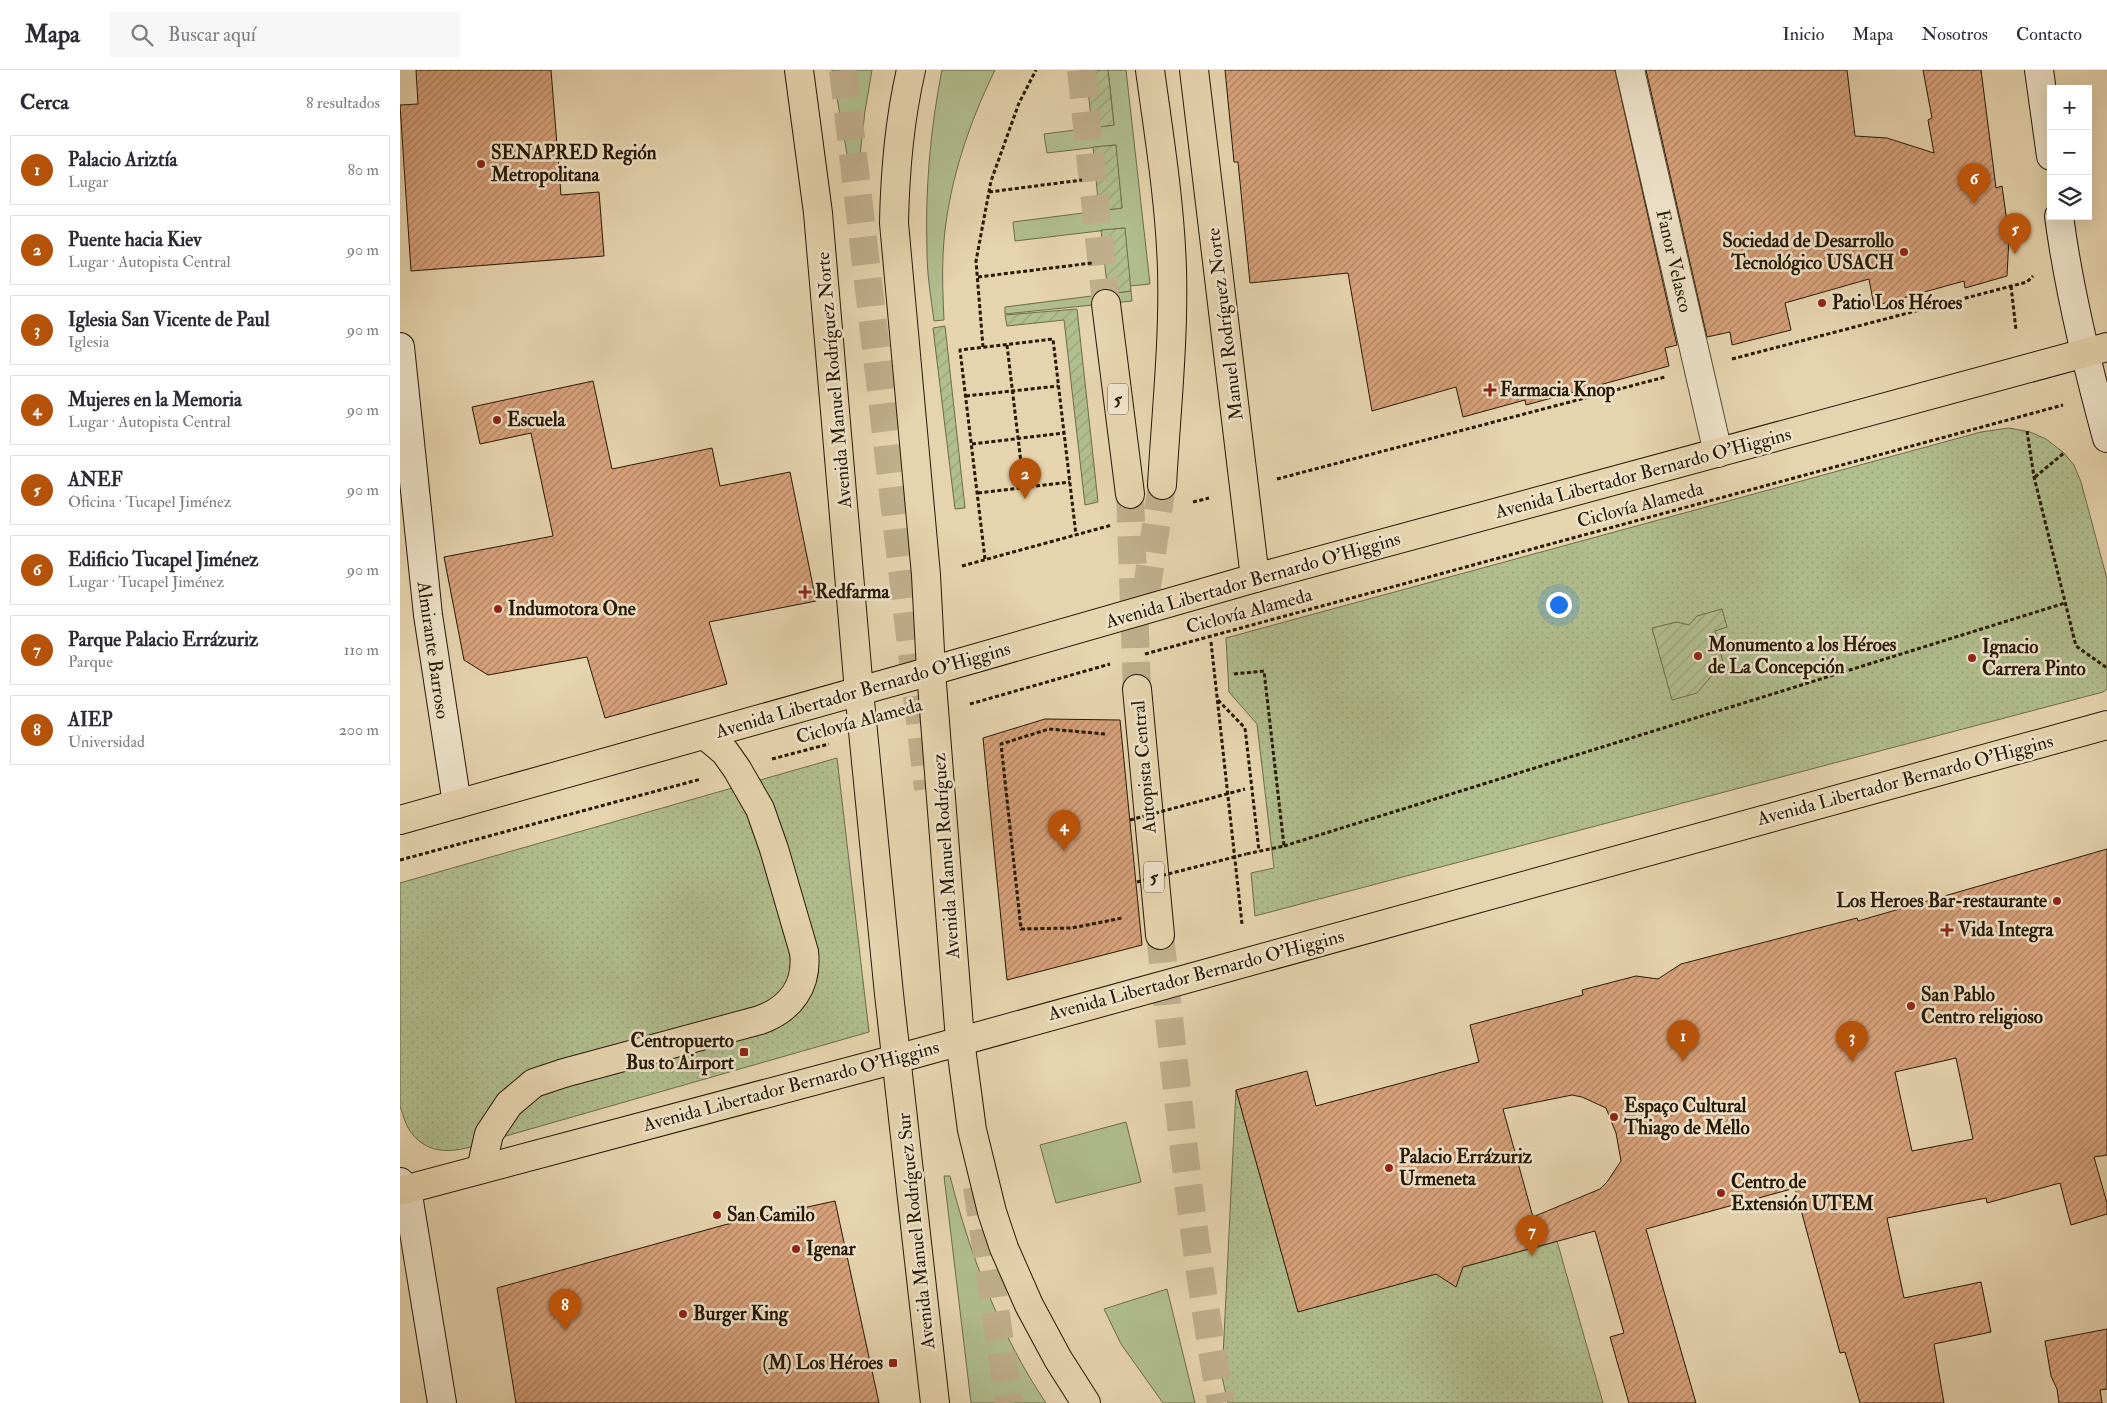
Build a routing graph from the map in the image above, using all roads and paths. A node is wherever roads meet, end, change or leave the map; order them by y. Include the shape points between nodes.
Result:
1 (799, 70) edge
2 (910, 70) edge
3 (1036, 70) edge
4 (1150, 70) edge
5 (1194, 70) edge
6 (1630, 70) edge
7 (2039, 70) edge
8 (2047, 130) edge
9 (1082, 180) dead end
10 (989, 192) junction
11 (2060, 220) edge
12 (2065, 262) junction
13 (1092, 263) dead end
14 (978, 277) junction
15 (2010, 286) junction
16 (1106, 304) tunnel mouth
17 (2016, 330) dead end
18 (1007, 345) junction
19 (400, 347) edge
20 (983, 348) junction
21 (2096, 351) edge
22 (1698, 368) junction
23 (1058, 386) junction
24 (1012, 391) junction
25 (966, 396) junction
26 (2096, 396) junction
27 (2026, 431) dead end
28 (1064, 433) junction
29 (2107, 438) edge
30 (1018, 439) junction
31 (972, 444) junction
32 (1718, 453) junction
33 (2064, 453) dead end
34 (2034, 477) junction
35 (1070, 482) junction
36 (1162, 485) tunnel mouth
37 (1024, 488) junction
38 (1244, 488) junction
39 (978, 493) junction
40 (1130, 494) tunnel mouth
41 (1187, 504) dead end
42 (1113, 524) dead end
43 (1076, 535) junction
44 (986, 559) junction
45 (926, 575) junction
46 (1255, 578) junction
47 (2065, 603) junction
48 (1211, 642) dead end
49 (1144, 655) dead end
50 (1115, 663) dead end
51 (2107, 668) edge
52 (931, 671) junction
53 (1234, 674) dead end
54 (1137, 689) tunnel mouth
55 (859, 691) junction
56 (1217, 700) junction
57 (935, 714) junction
58 (2107, 725) edge
59 (864, 734) junction
60 (705, 735) junction
61 (1106, 742) dead end
62 (737, 769) junction
63 (1252, 787) junction
64 (457, 804) junction
65 (400, 820) edge
66 (1130, 820) dead end
67 (1284, 846) junction
68 (1259, 851) junction
69 (400, 860) edge
70 (1128, 883) dead end
71 (1122, 909) dead end
72 (1242, 924) dead end
73 (1160, 935) tunnel mouth
74 (960, 1040) junction
75 (896, 1059) junction
76 (481, 1169) junction
77 (402, 1187) edge
78 (442, 1403) edge
79 (935, 1403) edge
80 (1086, 1403) edge

1 - 55 main road, Avenida Manuel Rodríguez Norte via 826,289
2 - 45 main road via 895,164 894,223
3 - 10 path via 1019,103
4 - 36 main road via 1172,268
5 - 38 main road, Manuel Rodríguez Norte
6 - 22 street, Fanor Velasco
7 - 8 street
9 - 10 path
10 - 14 path via 976,261
11 - 12 street
12 - 15 path via 2042,268 2026,282
12 - 21 street
13 - 14 path
14 - 20 path
15 - 17 path
15 - 22 path
16 - 40 main road, 5
18 - 20 path
18 - 23 path via 1053,339
18 - 24 path
19 - 64 street, Almirante Barroso via 428,615
20 - 25 path via 960,350
21 - 26 street
21 - 32 main road, Avenida Libertador Bernardo O'Higgins
22 - 32 street, Fanor Velasco
22 - 38 path
23 - 24 path
23 - 28 path
24 - 25 path
24 - 30 path
25 - 31 path
26 - 29 street
26 - 49 path, Ciclovía Alameda
27 - 34 path
28 - 30 path
28 - 35 path
30 - 31 path
30 - 37 path
31 - 39 path
32 - 46 main road, Avenida Libertador Bernardo O'Higgins
33 - 34 path
34 - 47 path
35 - 37 path
35 - 43 path
37 - 39 path
38 - 41 path
38 - 46 main road, Manuel Rodríguez Norte
39 - 44 path
42 - 43 path
43 - 44 path
44 - 45 path
45 - 52 main road
46 - 52 main road, Avenida Libertador Bernardo O'Higgins
47 - 51 path via 2076,646
47 - 67 path
48 - 56 path
50 - 57 path, Ciclovía Alameda
52 - 55 main road, Avenida Libertador Bernardo O'Higgins
52 - 57 main road, Avenida Manuel Rodríguez
53 - 67 path via 1264,671
54 - 73 main road, Autopista Central / 5
55 - 59 main road
55 - 60 main road, Avenida Libertador Bernardo O'Higgins
56 - 63 path via 1245,728
56 - 72 path
57 - 74 main road, Avenida Manuel Rodríguez
58 - 74 main road, Avenida Libertador Bernardo O'Higgins
59 - 62 path, Ciclovía Alameda
59 - 75 main road
60 - 62 main road via 725,752
60 - 64 main road, Avenida Libertador Bernardo O'Higgins
61 - 71 path via 1105,733 1049,729 1001,744 1021,928 1072,928 1123,918
62 - 69 path, Ciclovía Alameda
62 - 76 main road via 767,827 804,952 803,978 793,999 773,1016 743,1026 534,1083 520,1093 499,1117 489,1134
63 - 66 path, bridge
63 - 68 path
64 - 65 main road, Avenida Libertador Bernardo O'Higgins
67 - 68 path
68 - 70 path, bridge
74 - 75 main road, Avenida Libertador Bernardo O'Higgins
74 - 80 main road via 972,1130 1004,1248 1033,1312
75 - 76 main road, Avenida Libertador Bernardo O'Higgins
75 - 79 main road, Avenida Manuel Rodríguez Sur
76 - 77 main road, Avenida Libertador Bernardo O'Higgins
77 - 78 street

